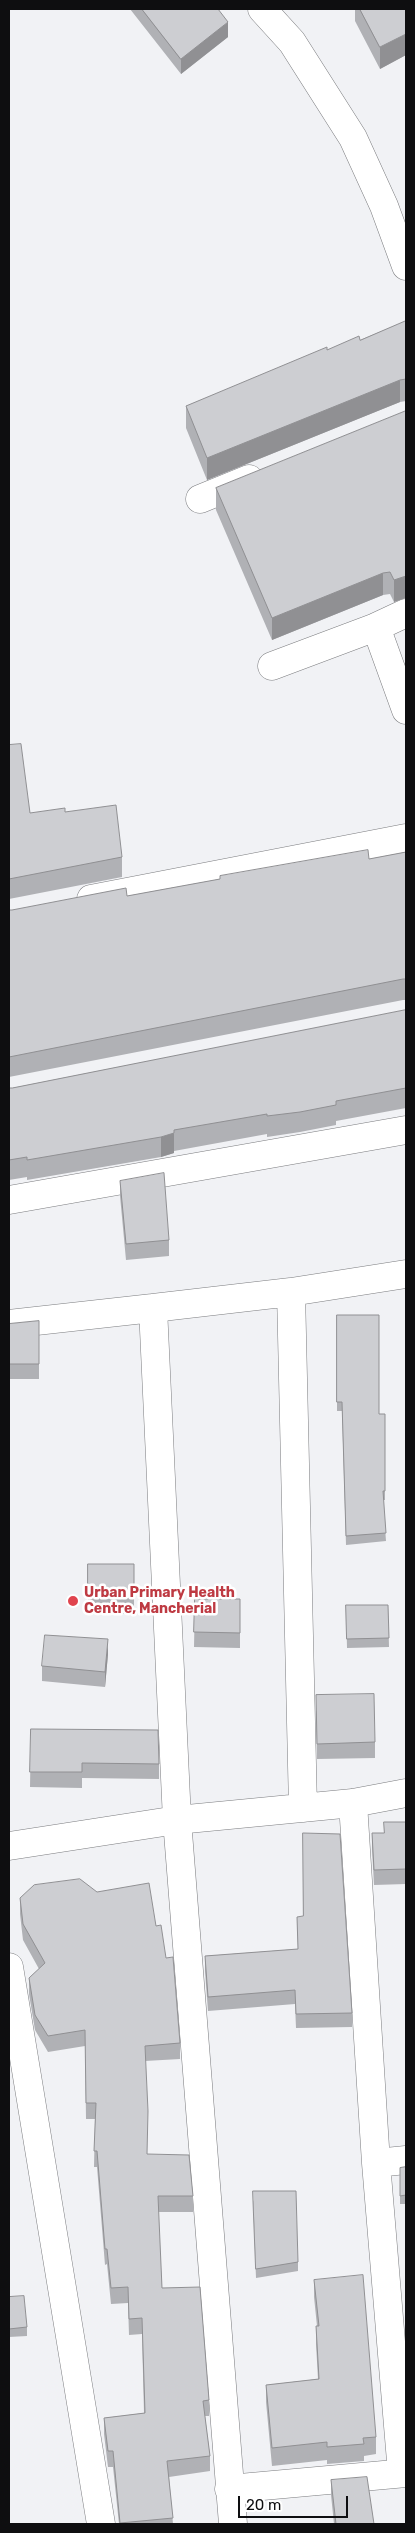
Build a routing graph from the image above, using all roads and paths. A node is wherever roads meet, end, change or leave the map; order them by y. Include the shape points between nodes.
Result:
1 (262, 9) edge
2 (406, 266) edge
3 (272, 470) edge
4 (200, 499) dead end
5 (406, 613) edge
6 (376, 627) junction
7 (272, 666) dead end
8 (406, 710) edge
9 (406, 838) edge
10 (67, 904) edge
11 (406, 1130) edge
12 (9, 1200) edge
13 (406, 1274) edge
14 (291, 1292) junction
15 (153, 1308) junction
16 (9, 1324) edge
17 (406, 1794) edge
18 (354, 1803) junction
19 (303, 1808) junction
20 (177, 1820) junction
21 (9, 1846) edge
22 (9, 1967) edge
23 (406, 2160) edge
24 (376, 2163) junction
25 (399, 2358) edge
26 (404, 2473) edge
27 (229, 2489) junction
28 (101, 2524) edge
29 (233, 2524) edge

1 - 2 street via 292,42 353,138 384,206
3 - 4 street
5 - 6 street
6 - 7 street
6 - 8 street
9 - 10 street
11 - 12 street
13 - 14 street
14 - 15 street
14 - 19 street
15 - 16 street
15 - 20 street
17 - 18 street
18 - 19 street
18 - 24 street
19 - 20 street
20 - 21 street
20 - 27 street
22 - 28 street
23 - 24 street
24 - 25 street
25 - 26 street
26 - 27 street
27 - 29 street

